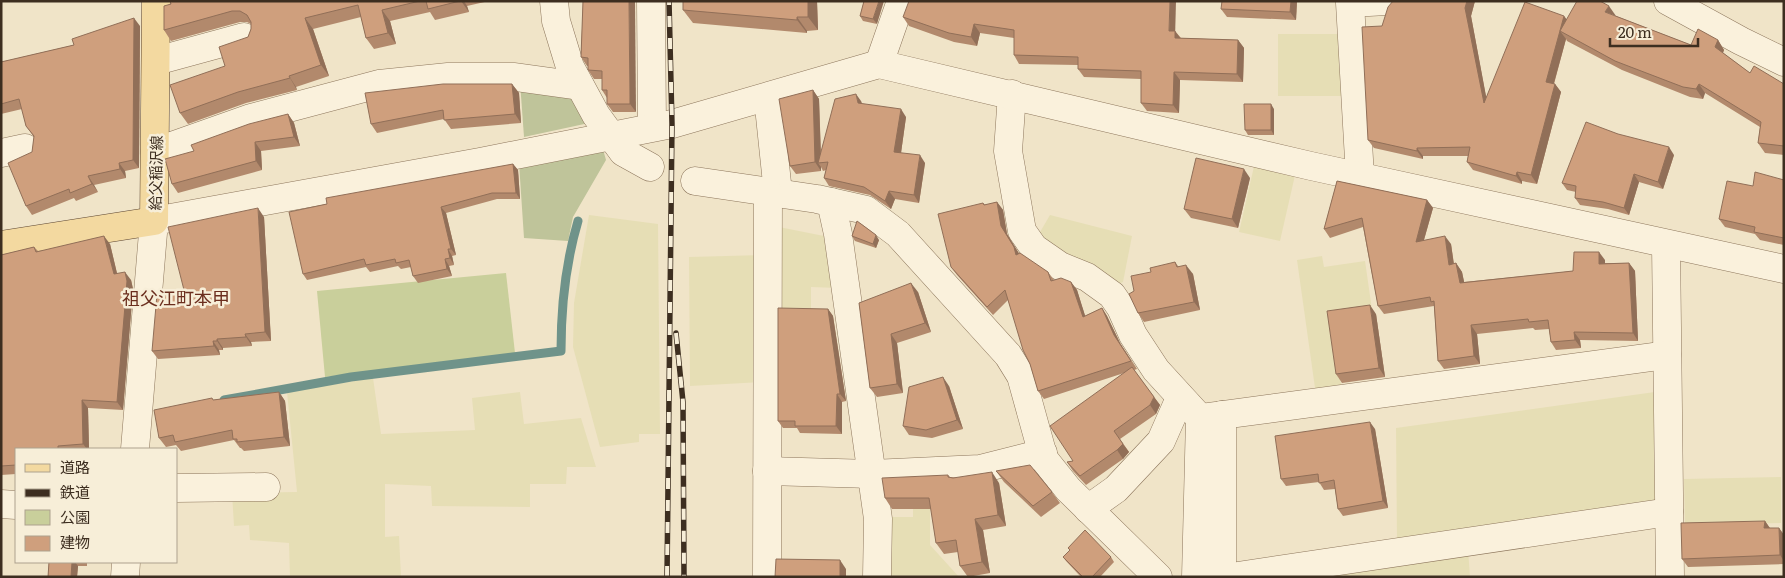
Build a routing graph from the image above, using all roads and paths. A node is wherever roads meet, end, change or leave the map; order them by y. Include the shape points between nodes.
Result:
1 (156, 1) edge
2 (554, 1) edge
3 (651, 1) edge
4 (901, 1) edge
5 (1387, 1) edge
6 (1668, 1) edge
7 (244, 37) edge
8 (156, 62) junction
9 (1784, 62) edge
10 (879, 64) junction
11 (580, 86) junction
12 (1012, 94) junction
13 (768, 97) junction
14 (652, 127) junction
15 (610, 136) junction
16 (155, 152) junction
17 (650, 168) dead end
18 (1360, 177) junction
19 (695, 181) dead end
20 (773, 192) junction
21 (830, 202) junction
22 (154, 221) junction
23 (1, 245) edge
24 (1666, 245) junction
25 (1784, 269) edge
26 (1667, 355) junction
27 (1180, 398) junction
28 (1211, 416) junction
29 (135, 448) edge
30 (1043, 453) junction
31 (767, 471) junction
32 (872, 474) junction
33 (266, 487) dead end
34 (178, 488) edge
35 (1, 504) edge
36 (15, 505) edge
37 (1088, 509) junction
38 (1669, 512) junction
39 (126, 563) edge
40 (125, 577) edge
41 (767, 577) edge
42 (877, 577) edge
43 (1158, 577) edge
44 (1196, 577) edge
45 (1222, 577) edge
46 (1231, 577) edge
47 (1670, 577) edge

1 - 8 main road, 給父稲沢線
2 - 11 street via 556,21 570,68
3 - 14 street
4 - 10 street
5 - 18 street via 1350,3
6 - 9 street
7 - 8 street
8 - 16 main road, 給父稲沢線
10 - 12 street
10 - 13 street
11 - 15 street
11 - 16 street via 515,77 448,77 379,84 251,118
12 - 18 street
12 - 27 street via 1008,150 1022,231 1034,248 1060,266 1087,277 1112,295 1137,342
13 - 14 street
13 - 20 street
14 - 15 street
15 - 17 street via 623,152
15 - 22 street
16 - 22 main road, 給父稲沢線
18 - 24 street
19 - 20 street
20 - 21 street
20 - 31 street
21 - 30 street via 866,210 898,234 1008,355 1021,376
21 - 32 street via 838,234
22 - 23 main road, 給父稲沢線
22 - 29 street
24 - 25 street
24 - 26 street
26 - 28 street
26 - 38 street
27 - 28 street
27 - 37 street via 1161,441 1116,489
28 - 44 street
28 - 45 street
30 - 32 street via 980,469
30 - 37 street via 1044,459 1068,490
31 - 32 street
31 - 41 street
32 - 42 street via 878,519
33 - 34 street
35 - 36 street
37 - 43 street
38 - 46 street
38 - 47 street
39 - 40 street

